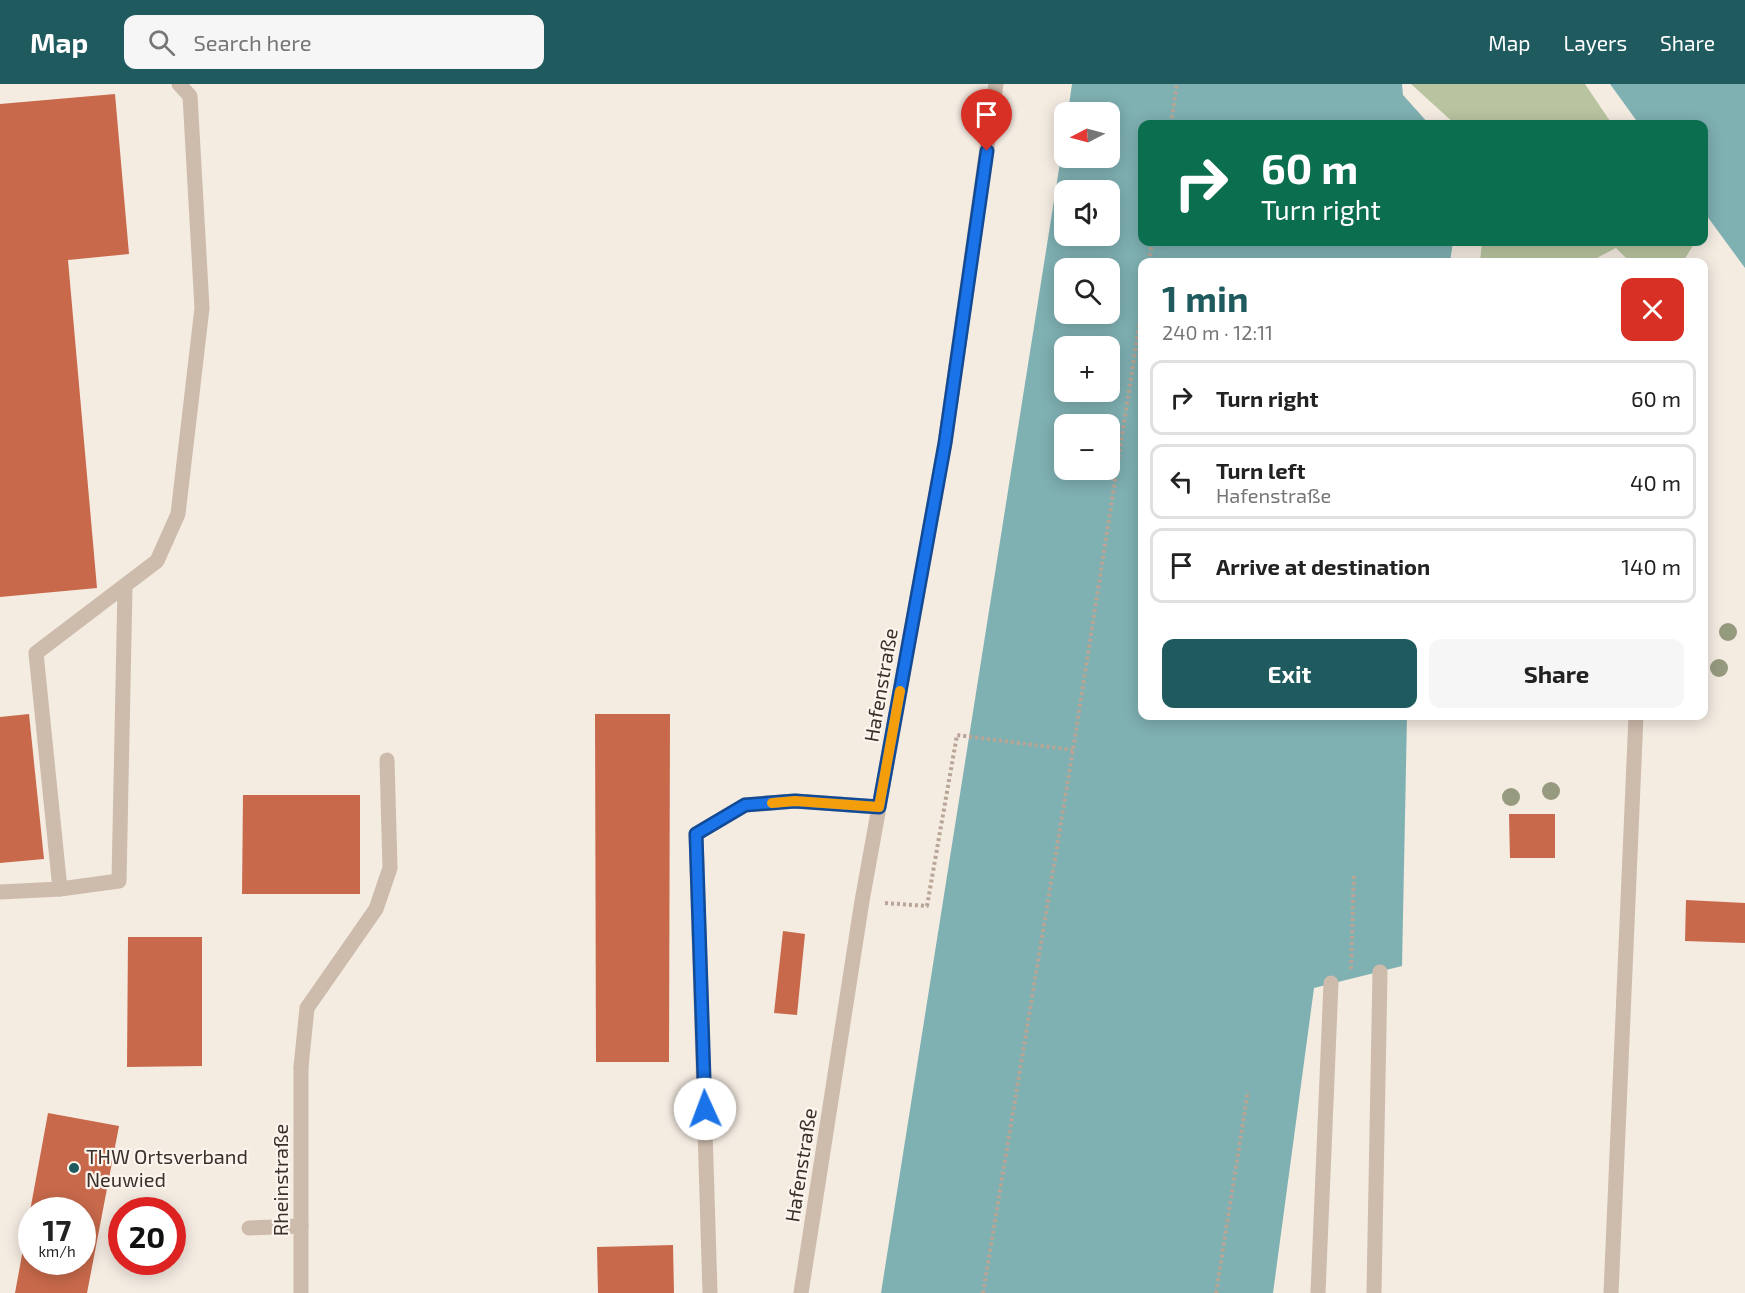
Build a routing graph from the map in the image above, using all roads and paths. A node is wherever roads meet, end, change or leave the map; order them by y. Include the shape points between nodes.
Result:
1 (179, 84) edge
2 (996, 84) edge
3 (1177, 84) edge
4 (1171, 120) edge
5 (1138, 333) edge
6 (125, 587) junction
7 (1636, 720) edge
8 (1073, 750) junction
9 (387, 760) dead end
10 (879, 807) junction
11 (60, 889) junction
12 (0, 892) edge
13 (901, 904) dead end
14 (1380, 972) dead end
15 (1330, 984) dead end
16 (1248, 1091) dead end
17 (301, 1226) junction
18 (249, 1228) dead end
19 (301, 1293) edge
20 (710, 1293) edge
21 (801, 1293) edge
22 (983, 1293) edge
23 (1216, 1293) edge
24 (1318, 1293) edge
25 (1374, 1293) edge
26 (1611, 1293) edge

1 - 6 street via 190,96 201,320 178,514 157,561
2 - 10 street, Hafenstraße via 945,443
3 - 4 path
5 - 8 path
6 - 11 street via 36,653
6 - 11 street via 119,881
7 - 26 street
8 - 13 path via 957,735 927,906
8 - 22 path
9 - 17 street, Rheinstraße via 390,868 376,909 307,1008 301,1067
10 - 20 street via 795,801 745,805 696,834
10 - 21 street, Hafenstraße
11 - 12 street
14 - 25 street
15 - 24 street
16 - 23 path
17 - 18 street
17 - 19 street, Rheinstraße

